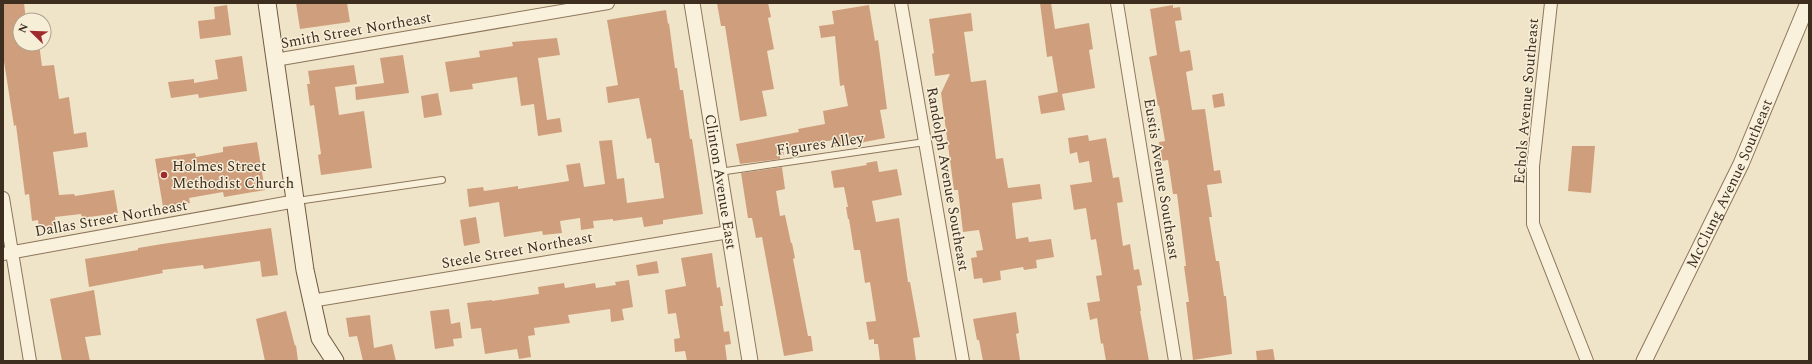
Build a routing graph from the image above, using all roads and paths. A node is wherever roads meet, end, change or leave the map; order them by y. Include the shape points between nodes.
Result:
1 (266, 3) edge
2 (608, 3) edge
3 (692, 3) edge
4 (901, 3) edge
5 (1117, 3) edge
6 (1551, 3) edge
7 (1808, 3) edge
8 (275, 60) junction
9 (925, 142) junction
10 (720, 172) junction
11 (442, 180) dead end
12 (3, 198) edge
13 (296, 201) junction
14 (729, 232) junction
15 (8, 253) edge
16 (311, 301) junction
17 (30, 361) edge
18 (335, 361) edge
19 (750, 361) edge
20 (963, 361) edge
21 (1175, 361) edge
22 (1587, 361) edge
23 (1644, 361) edge

1 - 8 main road
2 - 8 street, Smith Street Northeast
3 - 10 street, Clinton Avenue East
4 - 9 street, Randolph Avenue Southeast
5 - 21 street, Eustis Avenue Southeast
6 - 22 street, Echols Avenue Southeast via 1533,166 1533,224
7 - 23 street, McClung Avenue Southeast via 1741,164
8 - 13 main road
9 - 10 lane, Figures Alley
9 - 20 street, Randolph Avenue Southeast
10 - 14 street, Clinton Avenue East
11 - 13 lane
12 - 15 street
13 - 15 street, Dallas Street Northeast
13 - 16 main road
14 - 16 street, Steele Street Northeast
14 - 19 street, Clinton Avenue East
15 - 17 street
16 - 18 main road via 320,338

